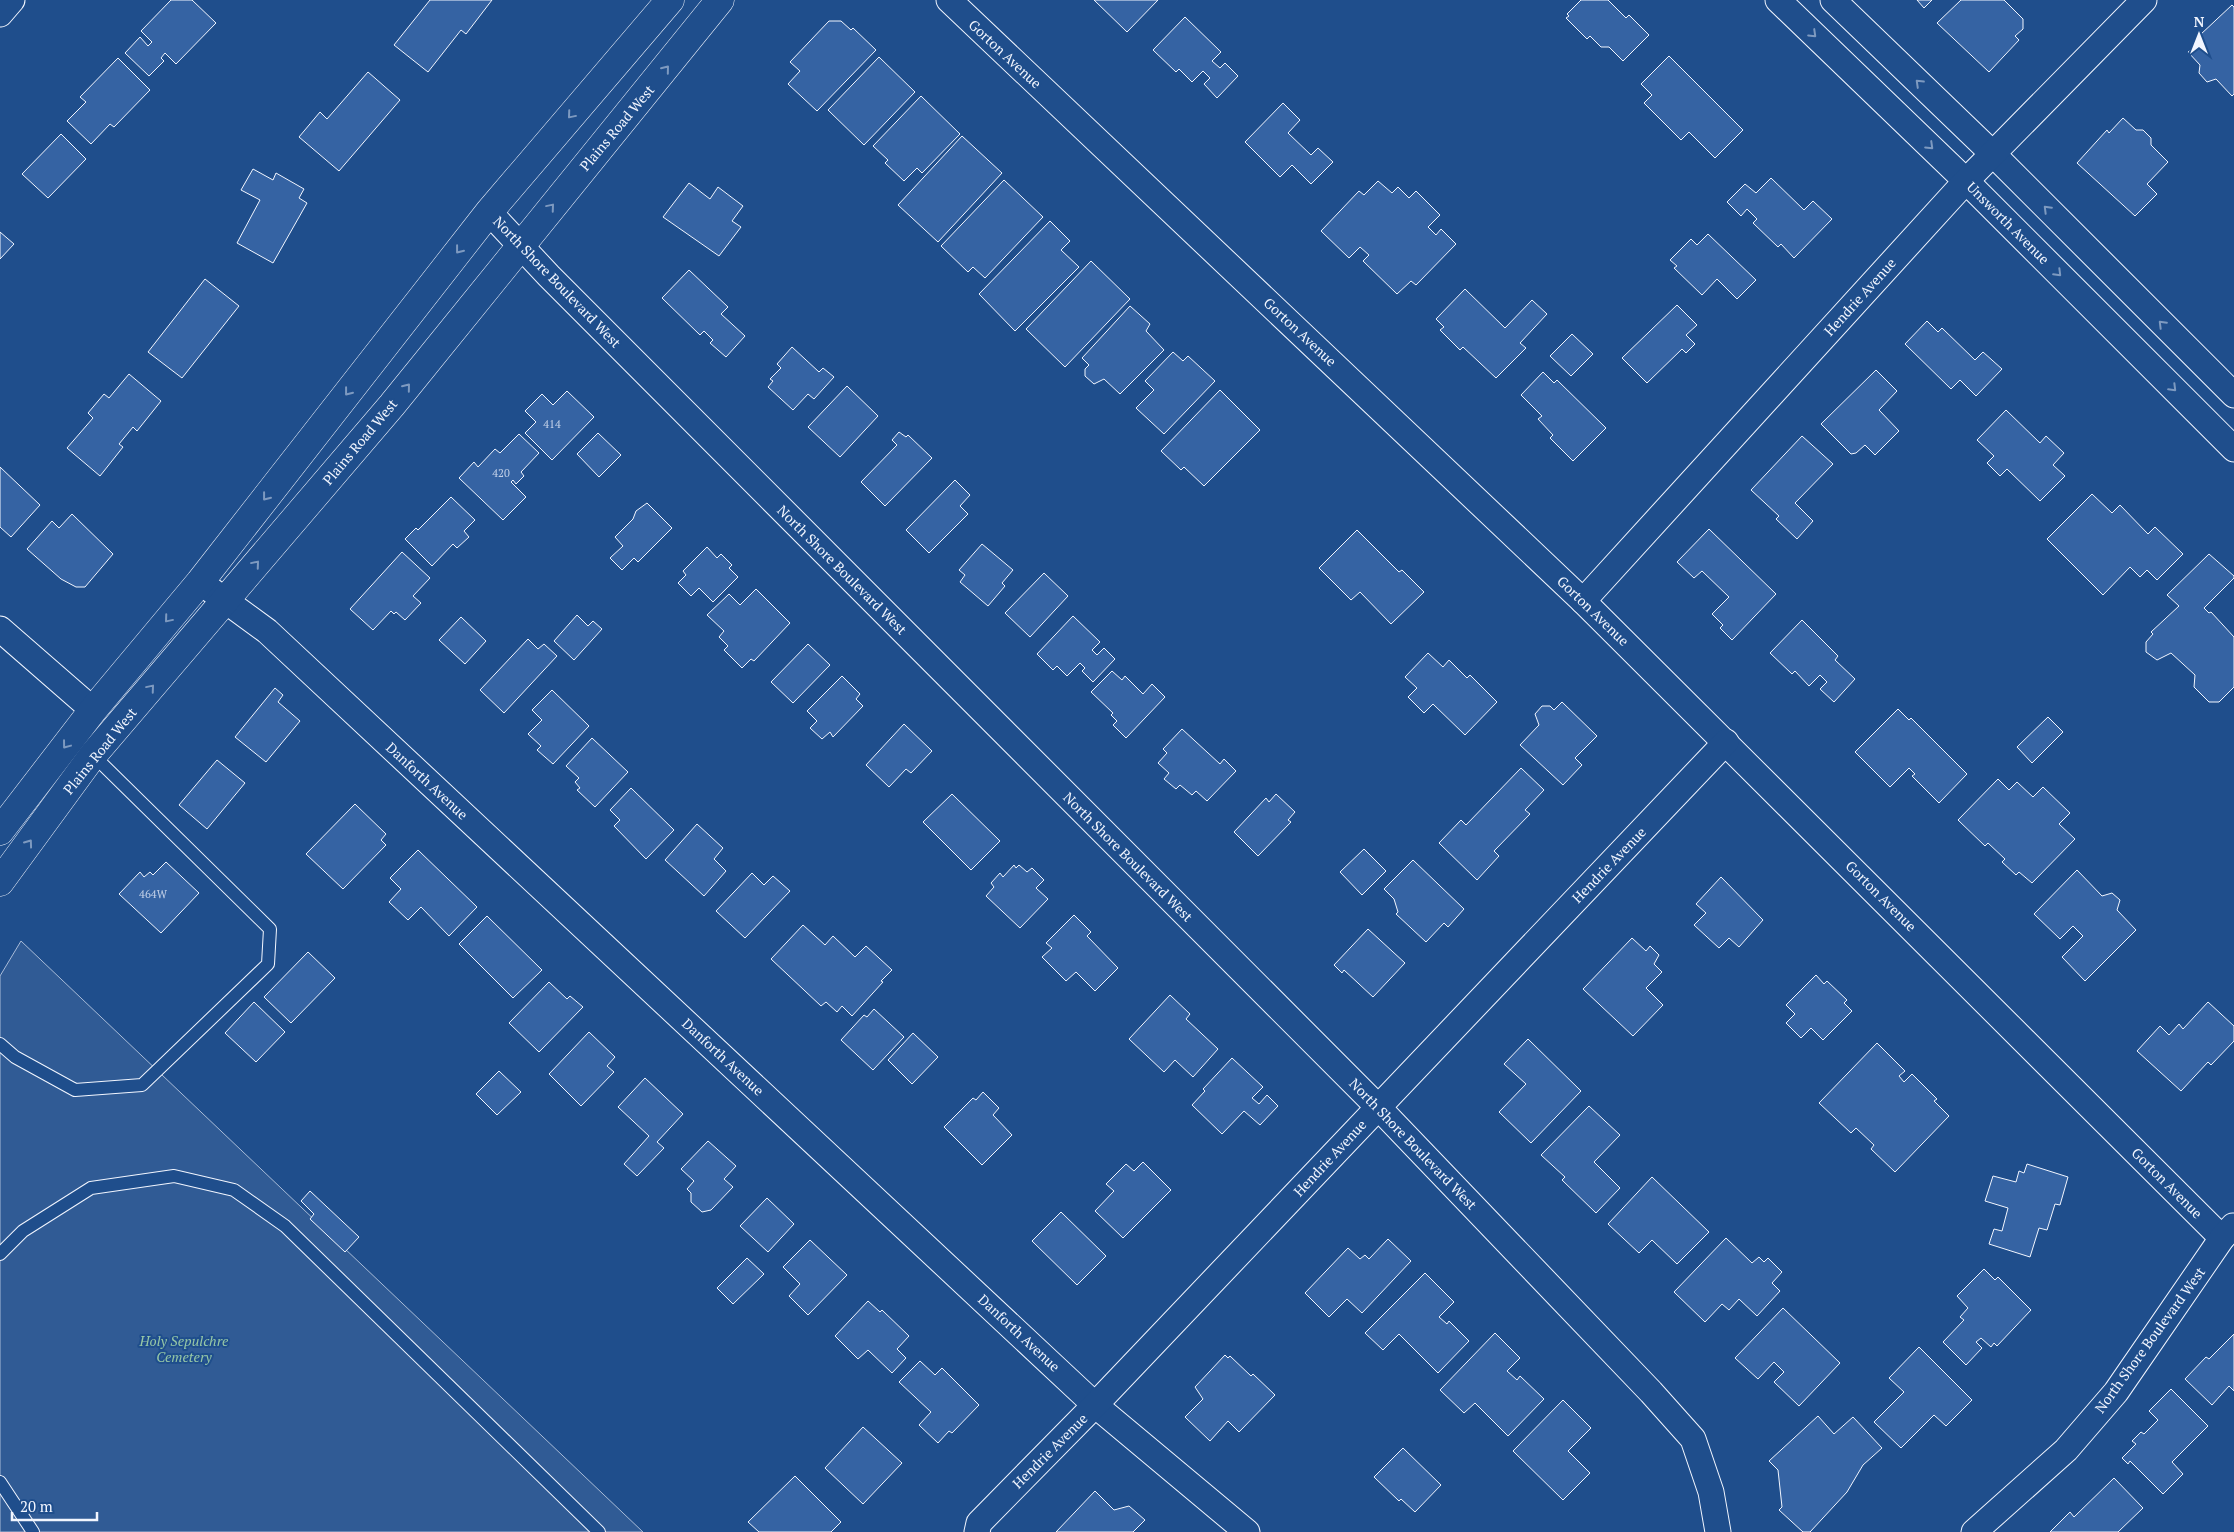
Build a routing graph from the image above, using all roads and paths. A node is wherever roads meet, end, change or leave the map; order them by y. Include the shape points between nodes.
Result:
1 (12, 0) edge
2 (670, 0) edge
3 (720, 0) edge
4 (948, 0) edge
5 (1778, 0) edge
6 (1833, 0) edge
7 (2144, 0) edge
8 (0, 14) edge
9 (1993, 154) junction
10 (1966, 181) junction
11 (489, 212) junction
12 (520, 245) junction
13 (2234, 395) edge
14 (2234, 449) edge
15 (200, 582) junction
16 (226, 601) junction
17 (1584, 601) junction
18 (0, 629) edge
19 (93, 710) junction
20 (1726, 742) junction
21 (94, 756) junction
22 (0, 831) edge
23 (0, 882) edge
24 (0, 1044) edge
25 (1378, 1107) junction
26 (2228, 1232) edge
27 (0, 1254) edge
28 (1095, 1405) junction
29 (0, 1482) edge
30 (33, 1532) edge
31 (599, 1532) edge
32 (978, 1532) edge
33 (1246, 1532) edge
34 (1718, 1532) edge
35 (1974, 1532) edge

1 - 8 street
2 -> 11 main road
12 -> 3 main road, Plains Road West
4 - 17 street, Gorton Avenue
5 -> 10 street, Unsworth Avenue
9 -> 6 street
7 - 9 street, Hendrie Avenue
9 - 10 street, Hendrie Avenue
13 -> 9 street
10 -> 14 street, Unsworth Avenue
10 - 17 street, Hendrie Avenue
11 - 12 street, North Shore Boulevard West
11 -> 15 main road
16 -> 12 main road, Plains Road West via 392,405
12 - 25 street, North Shore Boulevard West
15 - 16 street, Danforth Avenue
15 -> 19 main road
21 -> 16 main road, Plains Road West
16 - 28 street, Danforth Avenue via 267,631
17 - 20 street, Gorton Avenue
18 - 19 street
19 -> 22 main road
20 - 25 street, Hendrie Avenue
20 - 26 street, Gorton Avenue
23 -> 21 main road, Plains Road West
21 - 24 lane via 270,929 268,964 142,1085 74,1090 14,1058
25 - 28 street, Hendrie Avenue
25 - 34 street, North Shore Boulevard West via 1693,1439 1711,1492
26 - 35 street, North Shore Boulevard West via 2116,1392 2066,1450
27 - 31 lane via 24,1231 91,1188 174,1176 234,1190 285,1226
28 - 32 street, Hendrie Avenue via 979,1523
28 - 33 street, Danforth Avenue
29 - 30 lane

